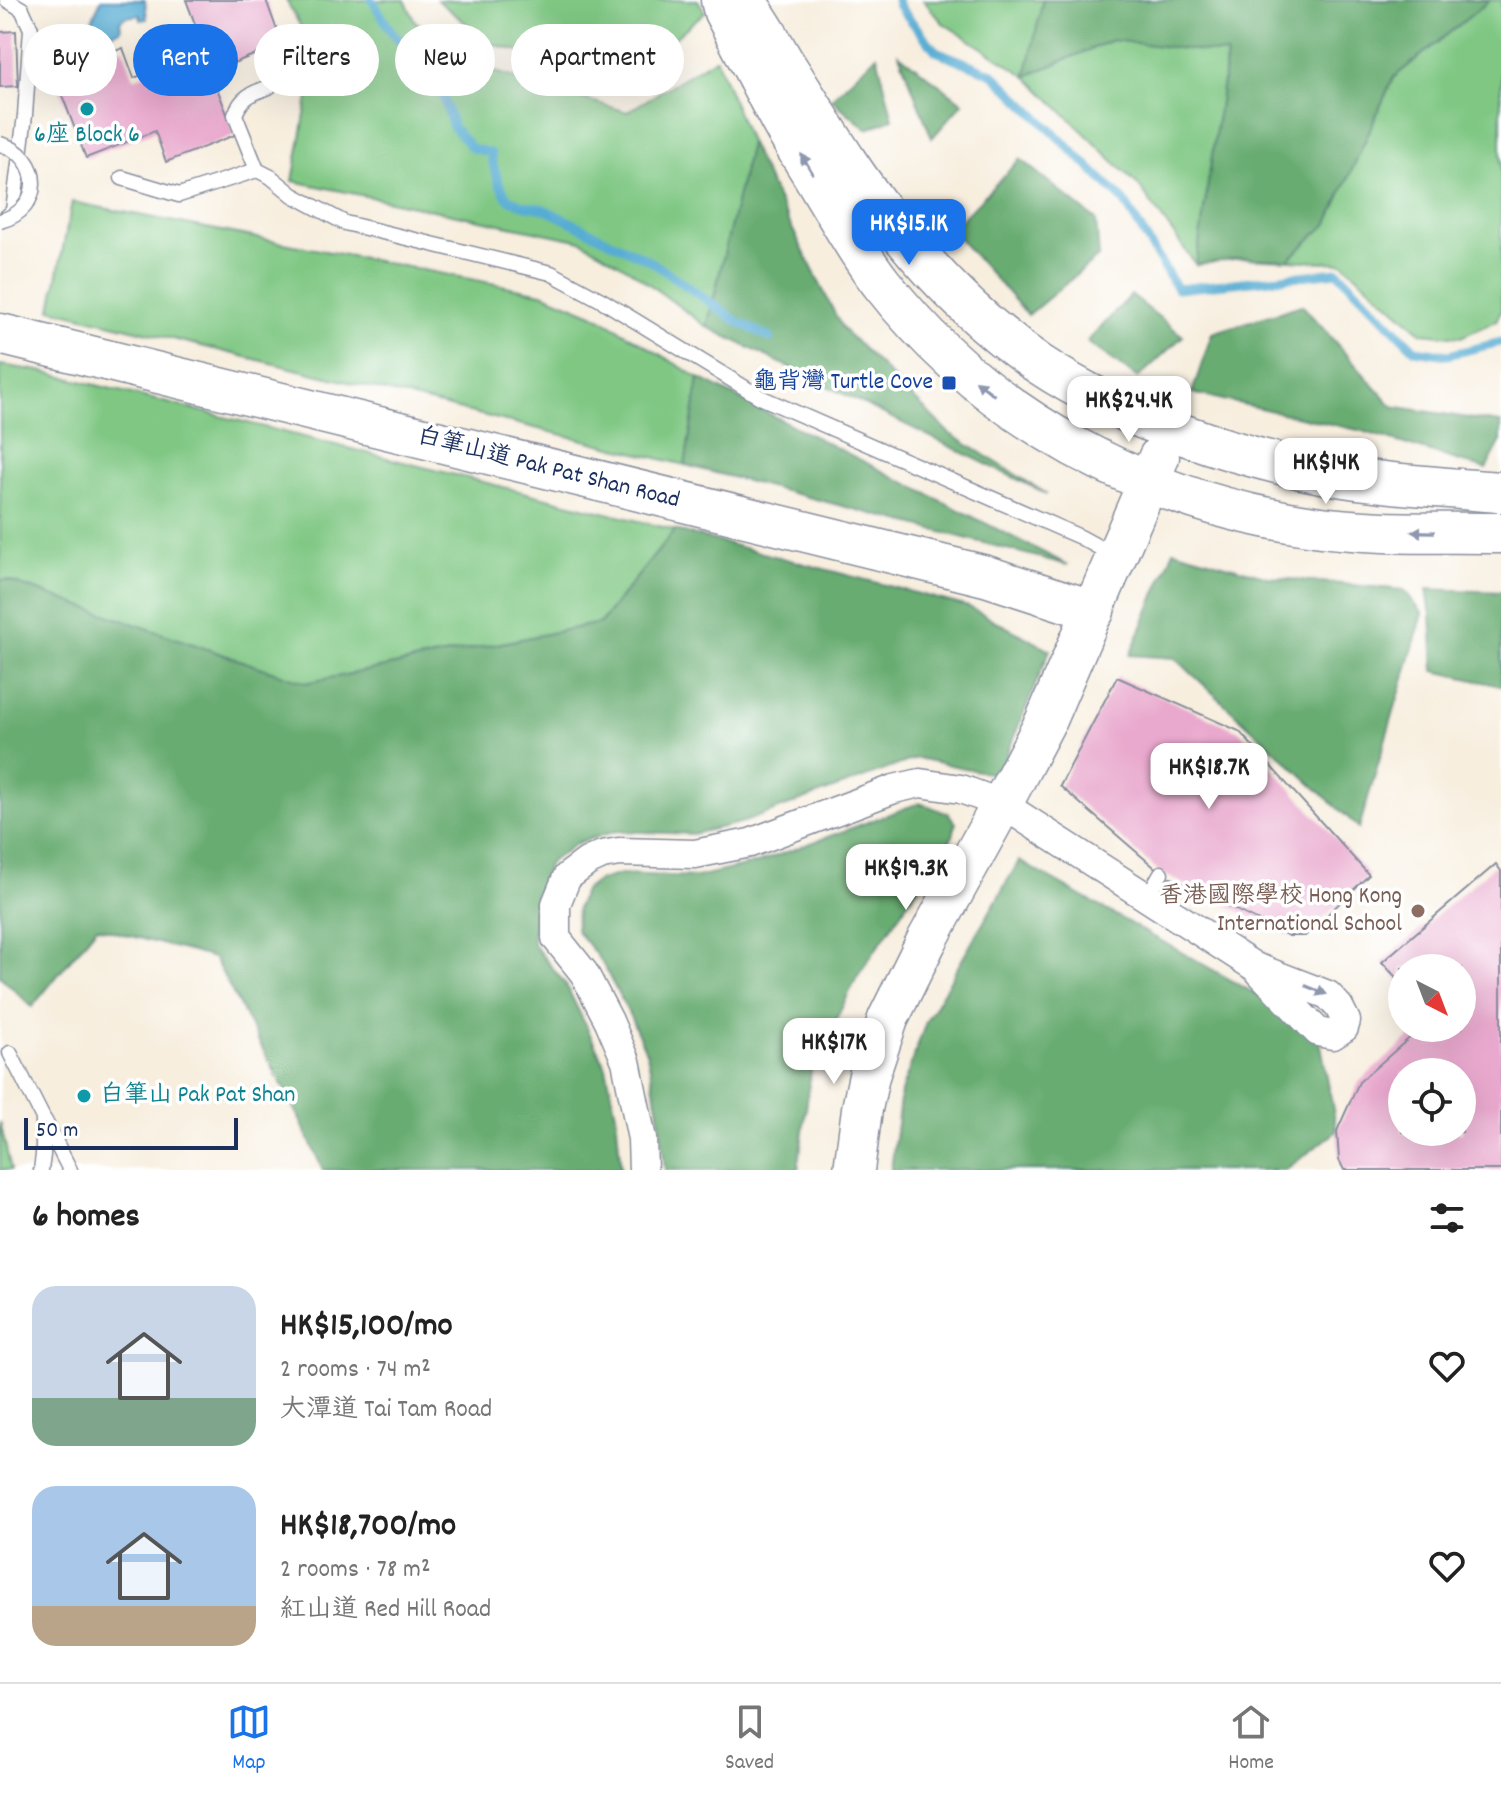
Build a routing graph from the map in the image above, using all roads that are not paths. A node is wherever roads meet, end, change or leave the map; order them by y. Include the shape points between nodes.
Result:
1 (7, 0) edge
2 (721, 0) edge
3 (744, 0) edge
4 (254, 92) edge
5 (0, 144) edge
6 (257, 170) junction
7 (122, 178) dead end
8 (0, 221) edge
9 (0, 334) edge
10 (1170, 428) junction
11 (1149, 483) junction
12 (1501, 492) edge
13 (1501, 533) edge
14 (1117, 558) junction
15 (1094, 611) junction
16 (994, 820) junction
17 (1255, 967) dead end
18 (10, 1053) dead end
19 (43, 1118) junction
20 (41, 1170) edge
21 (70, 1170) edge
22 (643, 1170) edge
23 (854, 1170) edge

1 - 8 lane via 22,9 31,29 13,211
11 -> 2 main road via 1073,447 1014,410 954,363 905,312 860,253 786,130
3 - 10 main road via 859,180 956,294 1039,363 1110,403
4 - 6 lane via 242,100 235,115
5 - 8 lane, bridge via 21,154 33,180 27,203
6 - 7 lane via 179,195
6 - 14 lane via 345,223 551,273 760,397
9 - 15 main road, 白筆山道 Pak Pat Shan Road via 986,576
10 - 11 main road
10 - 12 main road via 1261,458 1343,477
13 -> 11 main road via 1315,526 1200,502
11 - 14 main road
14 - 15 main road
15 - 16 main road
16 - 17 street via 1154,885
16 - 22 street via 961,789 920,783 750,843 695,854 602,855 567,877 556,904 556,938 584,973 626,1061
16 - 23 main road via 888,1019 869,1076
18 - 19 lane
19 - 20 lane
19 - 21 lane

